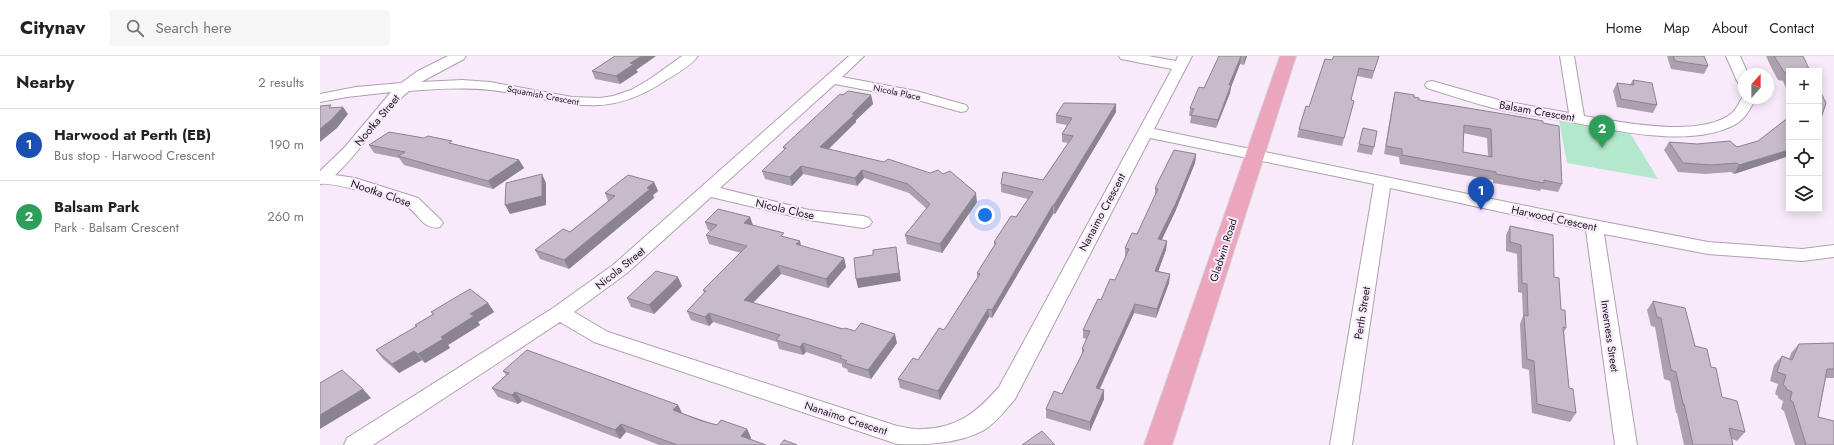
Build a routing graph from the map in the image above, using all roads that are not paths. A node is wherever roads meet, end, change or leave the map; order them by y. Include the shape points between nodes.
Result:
1 (459, 56) edge
2 (691, 56) edge
3 (858, 56) edge
4 (1126, 56) edge
5 (1288, 56) edge
6 (1567, 56) edge
7 (1733, 56) edge
8 (1183, 61) edge
9 (1738, 68) edge
10 (832, 79) junction
11 (1432, 85) dead end
12 (406, 87) junction
13 (320, 98) edge
14 (1748, 104) edge
15 (961, 108) dead end
16 (1577, 118) junction
17 (1144, 132) junction
18 (1254, 154) junction
19 (321, 178) edge
20 (1384, 181) junction
21 (709, 190) junction
22 (863, 222) dead end
23 (434, 223) dead end
24 (1594, 226) junction
25 (1834, 251) edge
26 (560, 313) junction
27 (355, 445) edge
28 (1158, 445) edge
29 (1342, 445) edge
30 (1626, 445) edge

1 - 12 street, Nootka Street
2 - 12 street, Squamish Crescent via 646,88 616,99 598,102 579,103 478,85 437,84
3 - 10 street, Nicola Street
4 - 8 street
5 - 18 main road, Gladwin Road
6 - 16 street
7 - 9 street
8 - 17 street, Nanaimo Crescent
10 - 15 street, Nicola Place via 916,95
10 - 21 street, Nicola Street
11 - 16 street, Balsam Crescent via 1488,102
12 - 13 street, Squamish Crescent via 361,90
12 - 19 street, Nootka Street via 392,98 352,150
14 - 16 street, Balsam Crescent via 1738,117 1715,127 1676,131 1648,130
17 - 18 street
17 - 26 street, Nanaimo Crescent via 1007,392 977,423 947,435 921,439 897,435 601,337
18 - 20 street, Harwood Crescent
18 - 28 main road, Gladwin Road
19 - 23 street, Nootka Close via 349,182 412,202
20 - 24 street, Harwood Crescent
20 - 29 street, Perth Street
21 - 22 street, Nicola Close via 809,215
21 - 26 street, Nicola Street via 620,269
24 - 25 street, Harwood Crescent via 1708,248 1802,255
24 - 30 street, Inverness Street
26 - 27 street, Nicola Street

